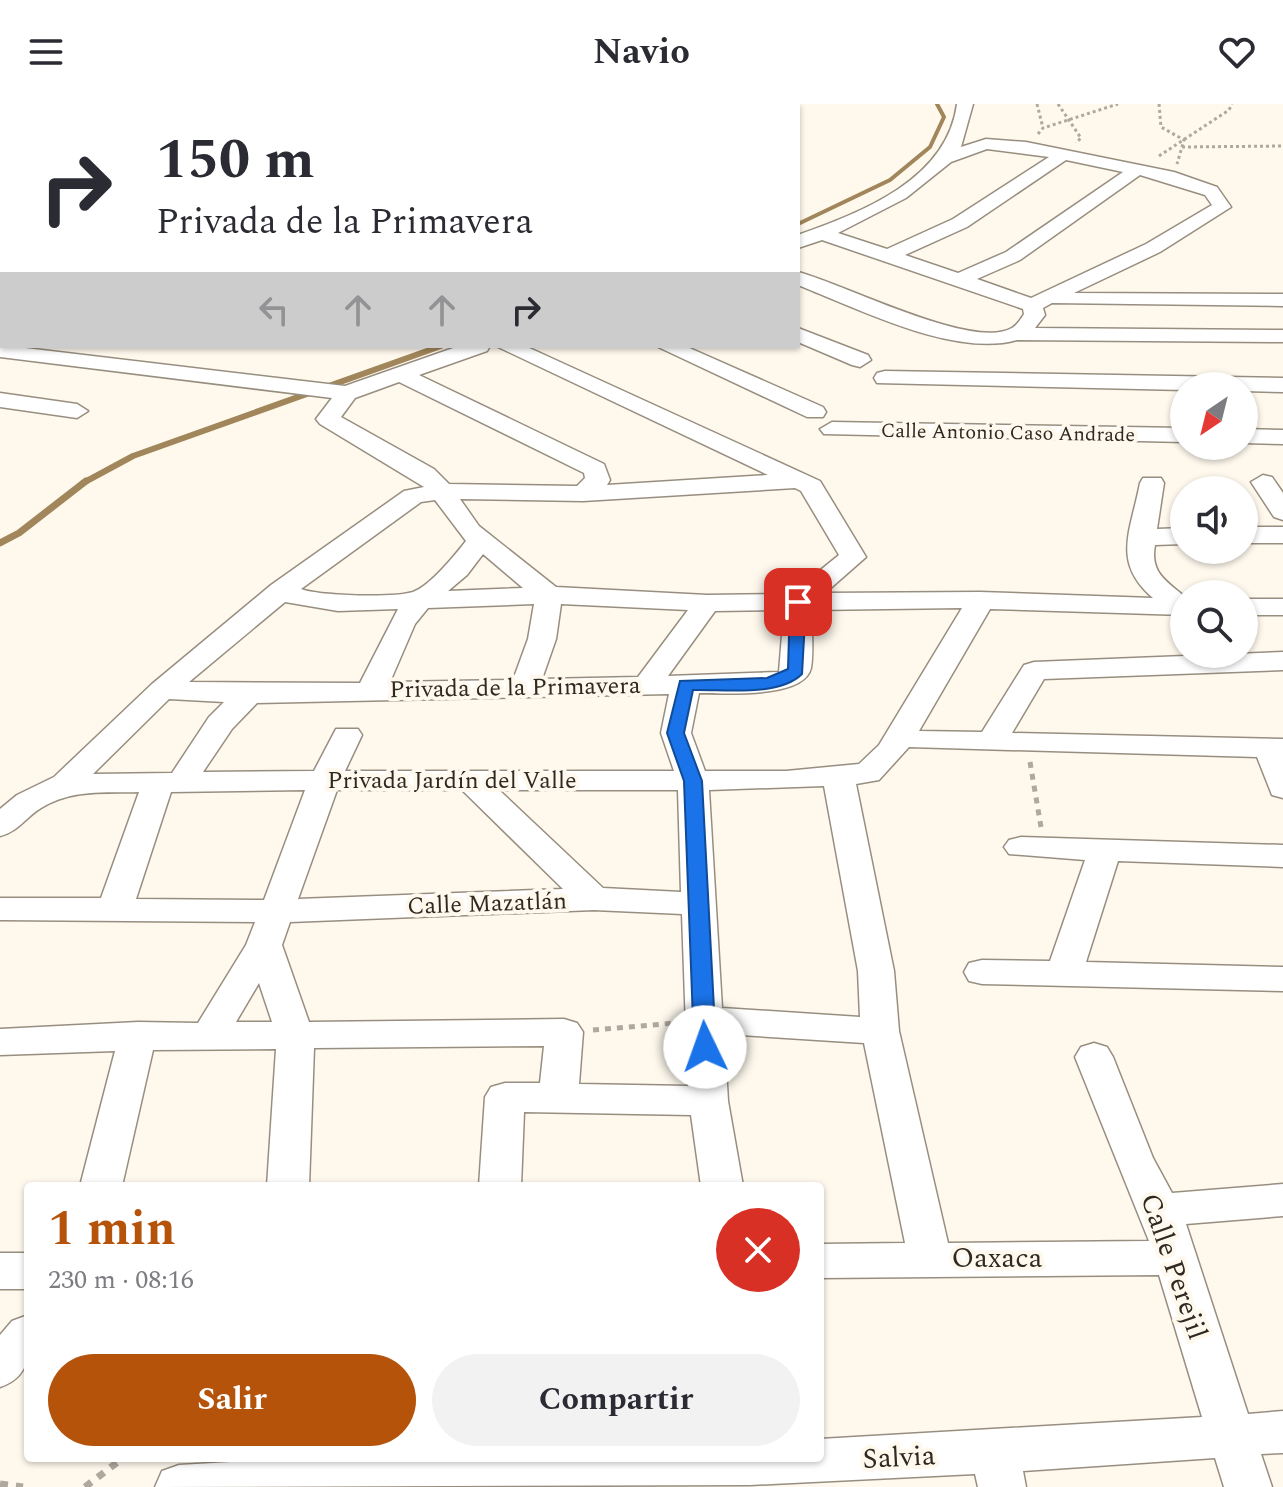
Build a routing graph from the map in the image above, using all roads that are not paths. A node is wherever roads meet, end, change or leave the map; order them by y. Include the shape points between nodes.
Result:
1 (965, 104) edge
2 (1064, 154) junction
3 (946, 158) junction
4 (1135, 171) junction
5 (821, 233) junction
6 (800, 241) edge
7 (887, 256) junction
8 (800, 279) edge
9 (959, 280) junction
10 (1246, 300) junction
11 (1283, 300) edge
12 (1040, 302) junction
13 (1018, 334) junction
14 (800, 335) edge
15 (1276, 336) edge
16 (474, 348) edge
17 (511, 348) edge
18 (671, 348) edge
19 (0, 351) edge
20 (860, 360) dead end
21 (402, 375) junction
22 (885, 378) dead end
23 (1117, 382) junction
24 (1283, 385) edge
25 (339, 392) junction
26 (0, 400) edge
27 (77, 411) dead end
28 (1137, 434) junction
29 (1170, 435) edge
30 (1258, 436) edge
31 (1283, 437) edge
32 (794, 481) junction
33 (1263, 482) dead end
34 (442, 491) junction
35 (583, 494) junction
36 (1283, 512) edge
37 (1258, 535) edge
38 (1283, 535) edge
39 (1170, 536) edge
40 (1145, 537) junction
41 (481, 539) junction
42 (281, 591) junction
43 (549, 595) junction
44 (1170, 597) edge
45 (980, 600) junction
46 (418, 602) junction
47 (798, 602) junction
48 (707, 603) junction
49 (1170, 607) edge
50 (1258, 607) edge
51 (1283, 607) edge
52 (1283, 661) edge
53 (686, 685) junction
54 (646, 686) junction
55 (372, 689) junction
56 (524, 689) junction
57 (162, 690) junction
58 (249, 694) junction
59 (347, 735) dead end
60 (917, 740) dead end
61 (992, 741) junction
62 (1276, 748) edge
63 (838, 775) junction
64 (325, 780) junction
65 (470, 780) junction
66 (693, 781) junction
67 (65, 784) junction
68 (169, 784) junction
69 (1283, 788) edge
70 (0, 826) edge
71 (1033, 848) road end
72 (1105, 850) junction
73 (1283, 856) edge
74 (594, 899) junction
75 (698, 904) junction
76 (0, 909) edge
77 (115, 909) junction
78 (270, 928) junction
79 (982, 972) dead end
80 (1064, 974) junction
81 (1283, 979) edge
82 (704, 1020) junction
83 (880, 1031) junction
84 (138, 1035) junction
85 (209, 1036) junction
86 (296, 1038) junction
87 (0, 1042) edge
88 (1094, 1057) dead end
89 (558, 1097) junction
90 (708, 1101) junction
91 (102, 1182) edge
92 (288, 1182) edge
93 (500, 1182) edge
94 (721, 1182) edge
95 (1283, 1200) edge
96 (1160, 1210) junction
97 (930, 1258) junction
98 (1175, 1258) junction
99 (824, 1261) edge
100 (0, 1271) edge
101 (24, 1271) edge
102 (24, 1339) edge
103 (0, 1368) edge
104 (1283, 1432) edge
105 (1232, 1433) junction
106 (999, 1469) edge
107 (750, 1470) edge
108 (230, 1476) edge
109 (491, 1477) edge
110 (179, 1487) edge
111 (1248, 1487) edge

1 - 3 street via 963,127
2 - 3 street via 986,144
2 - 4 street
2 - 7 street via 960,223
3 - 5 street via 906,189
4 - 9 street via 1013,256
4 - 12 street via 1174,177 1211,191 1222,207 1153,248
5 - 6 street
5 - 7 street
7 - 9 street
8 - 13 street via 961,337
9 - 12 street
10 - 11 street
10 - 12 street
10 - 15 street
12 - 13 street
13 - 15 street
14 - 20 street
16 - 21 street
17 - 32 street
18 - 28 street, Calle Antonio Caso Andrade via 824,420
19 - 25 street
21 - 25 street
21 - 35 street via 595,469 598,480
22 - 23 street
23 - 24 street
23 - 28 street
25 - 34 street via 328,419 425,474
26 - 27 street
28 - 29 street, Calle Antonio Caso Andrade
28 - 40 street via 1152,477
30 - 31 street
32 - 35 street
32 - 47 street via 811,486 853,557
33 - 36 street
34 - 35 street
34 - 41 street
34 - 42 street via 413,496
37 - 38 street
39 - 40 street
40 - 44 street via 1139,560 1145,577
41 - 43 street
41 - 46 street via 458,569
42 - 46 street via 317,602
42 - 57 street
43 - 46 street
43 - 48 street
43 - 56 street via 542,639
45 - 47 street
45 - 49 street
45 - 63 street, Privada Jardín del Valle via 891,751 868,773
46 - 55 street via 402,623
47 - 48 street
47 - 53 street, Privada de la Primavera via 796,670 789,678
48 - 54 street
50 - 51 street
52 - 61 street via 1034,671
53 - 54 street, Privada de la Primavera
53 - 66 street via 676,733
54 - 56 street, Privada de la Primavera
55 - 56 street, Privada de la Primavera
55 - 58 street, Privada de la Primavera
57 - 58 street, Privada de la Primavera
57 - 67 street
58 - 68 street
59 - 64 street
60 - 61 street
61 - 62 street
62 - 69 street
63 - 66 street, Privada Jardín del Valle
63 - 83 street via 876,971
64 - 65 street, Privada Jardín del Valle
64 - 68 street, Privada Jardín del Valle
64 - 78 street
65 - 66 street, Privada Jardín del Valle
65 - 74 street
66 - 75 street
67 - 68 street, Privada Jardín del Valle
67 - 70 street via 28,802
68 - 77 street
71 - 72 street
72 - 73 street
72 - 80 street
74 - 75 street, Calle Mazatlán
74 - 78 street, Calle Mazatlán
75 - 82 street
76 - 77 street, Calle Mazatlán
77 - 78 street, Calle Mazatlán
78 - 85 street
78 - 86 street
79 - 80 street
80 - 81 street
82 - 83 street
82 - 90 street
83 - 97 street
84 - 85 street
84 - 87 street
84 - 91 street
85 - 86 street
86 - 89 street via 564,1032
86 - 92 street
88 - 96 street, Calle Perejil via 1133,1158
89 - 90 street
89 - 93 street via 505,1097
90 - 94 street
95 - 96 street
96 - 98 street, Calle Perejil
97 - 98 street, Oaxaca
97 - 99 street, Oaxaca
98 - 105 street, Calle Perejil
100 - 101 street
102 - 103 street
104 - 105 street, Salvia
105 - 106 street, Salvia
105 - 111 street, Calle Perejil
106 - 107 street, Salvia
107 - 109 street, Salvia
108 - 109 street, Salvia
108 - 110 street, Salvia

